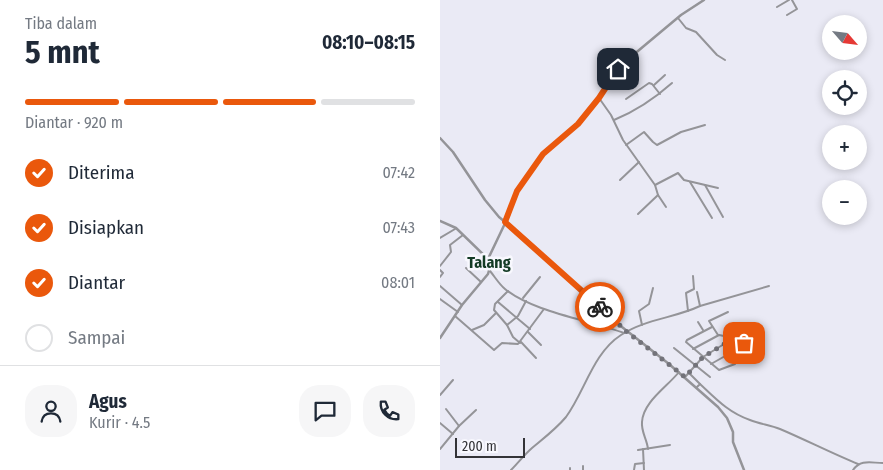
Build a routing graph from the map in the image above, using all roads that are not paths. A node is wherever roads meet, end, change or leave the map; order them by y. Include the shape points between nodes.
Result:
1 (704, 0) edge
2 (791, 0) edge
3 (777, 7) dead end
4 (787, 15) dead end
5 (678, 18) junction
6 (725, 60) dead end
7 (666, 74) dead end
8 (672, 83) dead end
9 (654, 86) junction
10 (660, 94) junction
11 (599, 98) junction
12 (626, 99) dead end
13 (614, 120) junction
14 (705, 125) dead end
15 (440, 138) edge
16 (626, 145) junction
17 (639, 162) junction
18 (620, 180) dead end
19 (690, 182) junction
20 (655, 185) junction
21 (705, 185) junction
22 (718, 188) dead end
23 (658, 195) junction
24 (666, 207) dead end
25 (638, 214) dead end
26 (723, 217) dead end
27 (712, 218) dead end
28 (440, 221) edge
29 (505, 222) junction
30 (456, 228) junction
31 (463, 235) junction
32 (440, 238) edge
33 (488, 259) junction
34 (440, 268) edge
35 (466, 268) dead end
36 (490, 271) junction
37 (693, 276) dead end
38 (440, 277) edge
39 (540, 277) dead end
40 (482, 282) junction
41 (440, 286) edge
42 (769, 286) dead end
43 (653, 288) dead end
44 (508, 291) junction
45 (697, 292) dead end
46 (440, 299) edge
47 (522, 299) junction
48 (526, 301) junction
49 (498, 302) junction
50 (462, 305) junction
51 (700, 306) junction
52 (544, 308) junction
53 (688, 311) junction
54 (458, 312) junction
55 (728, 312) dead end
56 (496, 313) junction
57 (455, 316) junction
58 (516, 318) junction
59 (698, 322) dead end
60 (507, 324) junction
61 (642, 324) junction
62 (712, 327) junction
63 (530, 329) junction
64 (471, 330) junction
65 (704, 331) junction
66 (528, 332) junction
67 (625, 332) junction
68 (719, 335) junction
69 (744, 337) dead end
70 (440, 338) edge
71 (729, 341) junction
72 (520, 342) junction
73 (750, 342) dead end
74 (745, 343) junction
75 (541, 345) dead end
76 (732, 346) junction
77 (674, 348) dead end
78 (693, 349) junction
79 (703, 357) junction
80 (536, 358) dead end
81 (711, 364) junction
82 (735, 364) dead end
83 (696, 365) junction
84 (679, 372) junction
85 (689, 373) junction
86 (685, 377) junction
87 (710, 377) dead end
88 (453, 380) dead end
89 (700, 384) junction
90 (697, 387) junction
91 (440, 395) edge
92 (446, 409) dead end
93 (476, 410) dead end
94 (440, 423) edge
95 (459, 426) junction
96 (452, 434) junction
97 (670, 445) dead end
98 (440, 448) edge
99 (648, 449) junction
100 (638, 450) dead end
101 (643, 450) junction
102 (644, 463) junction
103 (883, 463) edge
104 (858, 464) junction
105 (582, 466) dead end
106 (511, 470) edge
107 (583, 470) edge
108 (634, 470) edge
109 (644, 470) edge
110 (744, 470) edge
111 (853, 470) edge

1 - 5 street
2 - 3 street
2 - 4 street via 797,9
5 - 6 street
5 - 11 street via 620,66
7 - 9 street
8 - 10 street
9 - 10 street
9 - 12 street via 649,84
10 - 13 street via 636,111
11 - 13 street
11 - 29 street via 574,129 543,154 517,191
13 - 16 street
14 - 16 street via 657,144 644,132
15 - 29 street
16 - 17 street
17 - 18 street
17 - 20 street
19 - 20 street via 678,172
19 - 21 street
19 - 27 street
20 - 23 street
21 - 22 street
21 - 26 street
23 - 24 street
23 - 25 street
28 - 30 street
29 - 33 street
29 - 67 street
30 - 31 street
30 - 32 street
31 - 33 street
31 - 34 street via 450,245 451,252
33 - 36 street
34 - 38 street via 444,273
35 - 40 street
36 - 40 street
36 - 44 street
37 - 53 street via 694,289 686,293
39 - 47 street
40 - 50 street
41 - 50 street
42 - 51 street
43 - 61 street via 648,304 639,311
44 - 47 street
44 - 49 street
45 - 51 street
46 - 54 street
47 - 48 street
48 - 52 street
48 - 58 street
49 - 56 street via 493,308
49 - 58 street
50 - 54 street
51 - 53 street
52 - 63 street
52 - 67 street
53 - 61 street
54 - 57 street
55 - 62 street via 710,320
56 - 60 street
56 - 64 street via 481,327
57 - 64 street
57 - 70 street
58 - 60 street
58 - 63 street
59 - 65 street
60 - 72 street via 513,337
61 - 67 street
62 - 65 street
62 - 68 street
63 - 66 street
64 - 72 street via 493,350 502,343 516,345
65 - 78 street via 686,341
66 - 72 street
66 - 75 street
67 - 84 street
67 - 106 street via 606,349 560,424
68 - 71 street
68 - 78 street
69 - 74 street
71 - 76 street
71 - 79 street
72 - 80 street
73 - 74 street
74 - 76 street
76 - 81 street via 734,351
77 - 83 street
78 - 79 street
79 - 81 street
79 - 83 street
81 - 82 street via 720,370
83 - 85 street
83 - 87 street
84 - 86 street
84 - 99 street via 654,396 643,418 642,431
85 - 86 street
85 - 89 street
86 - 90 street
88 - 91 street
89 - 90 street
89 - 104 street via 734,414 777,427
90 - 110 street via 728,421
92 - 95 street
93 - 95 street
94 - 96 street
95 - 96 street
96 - 98 street
97 - 99 street
99 - 101 street
100 - 101 street
101 - 102 street
102 - 108 street via 635,464
102 - 109 street
103 - 104 street
104 - 111 street
105 - 107 street

